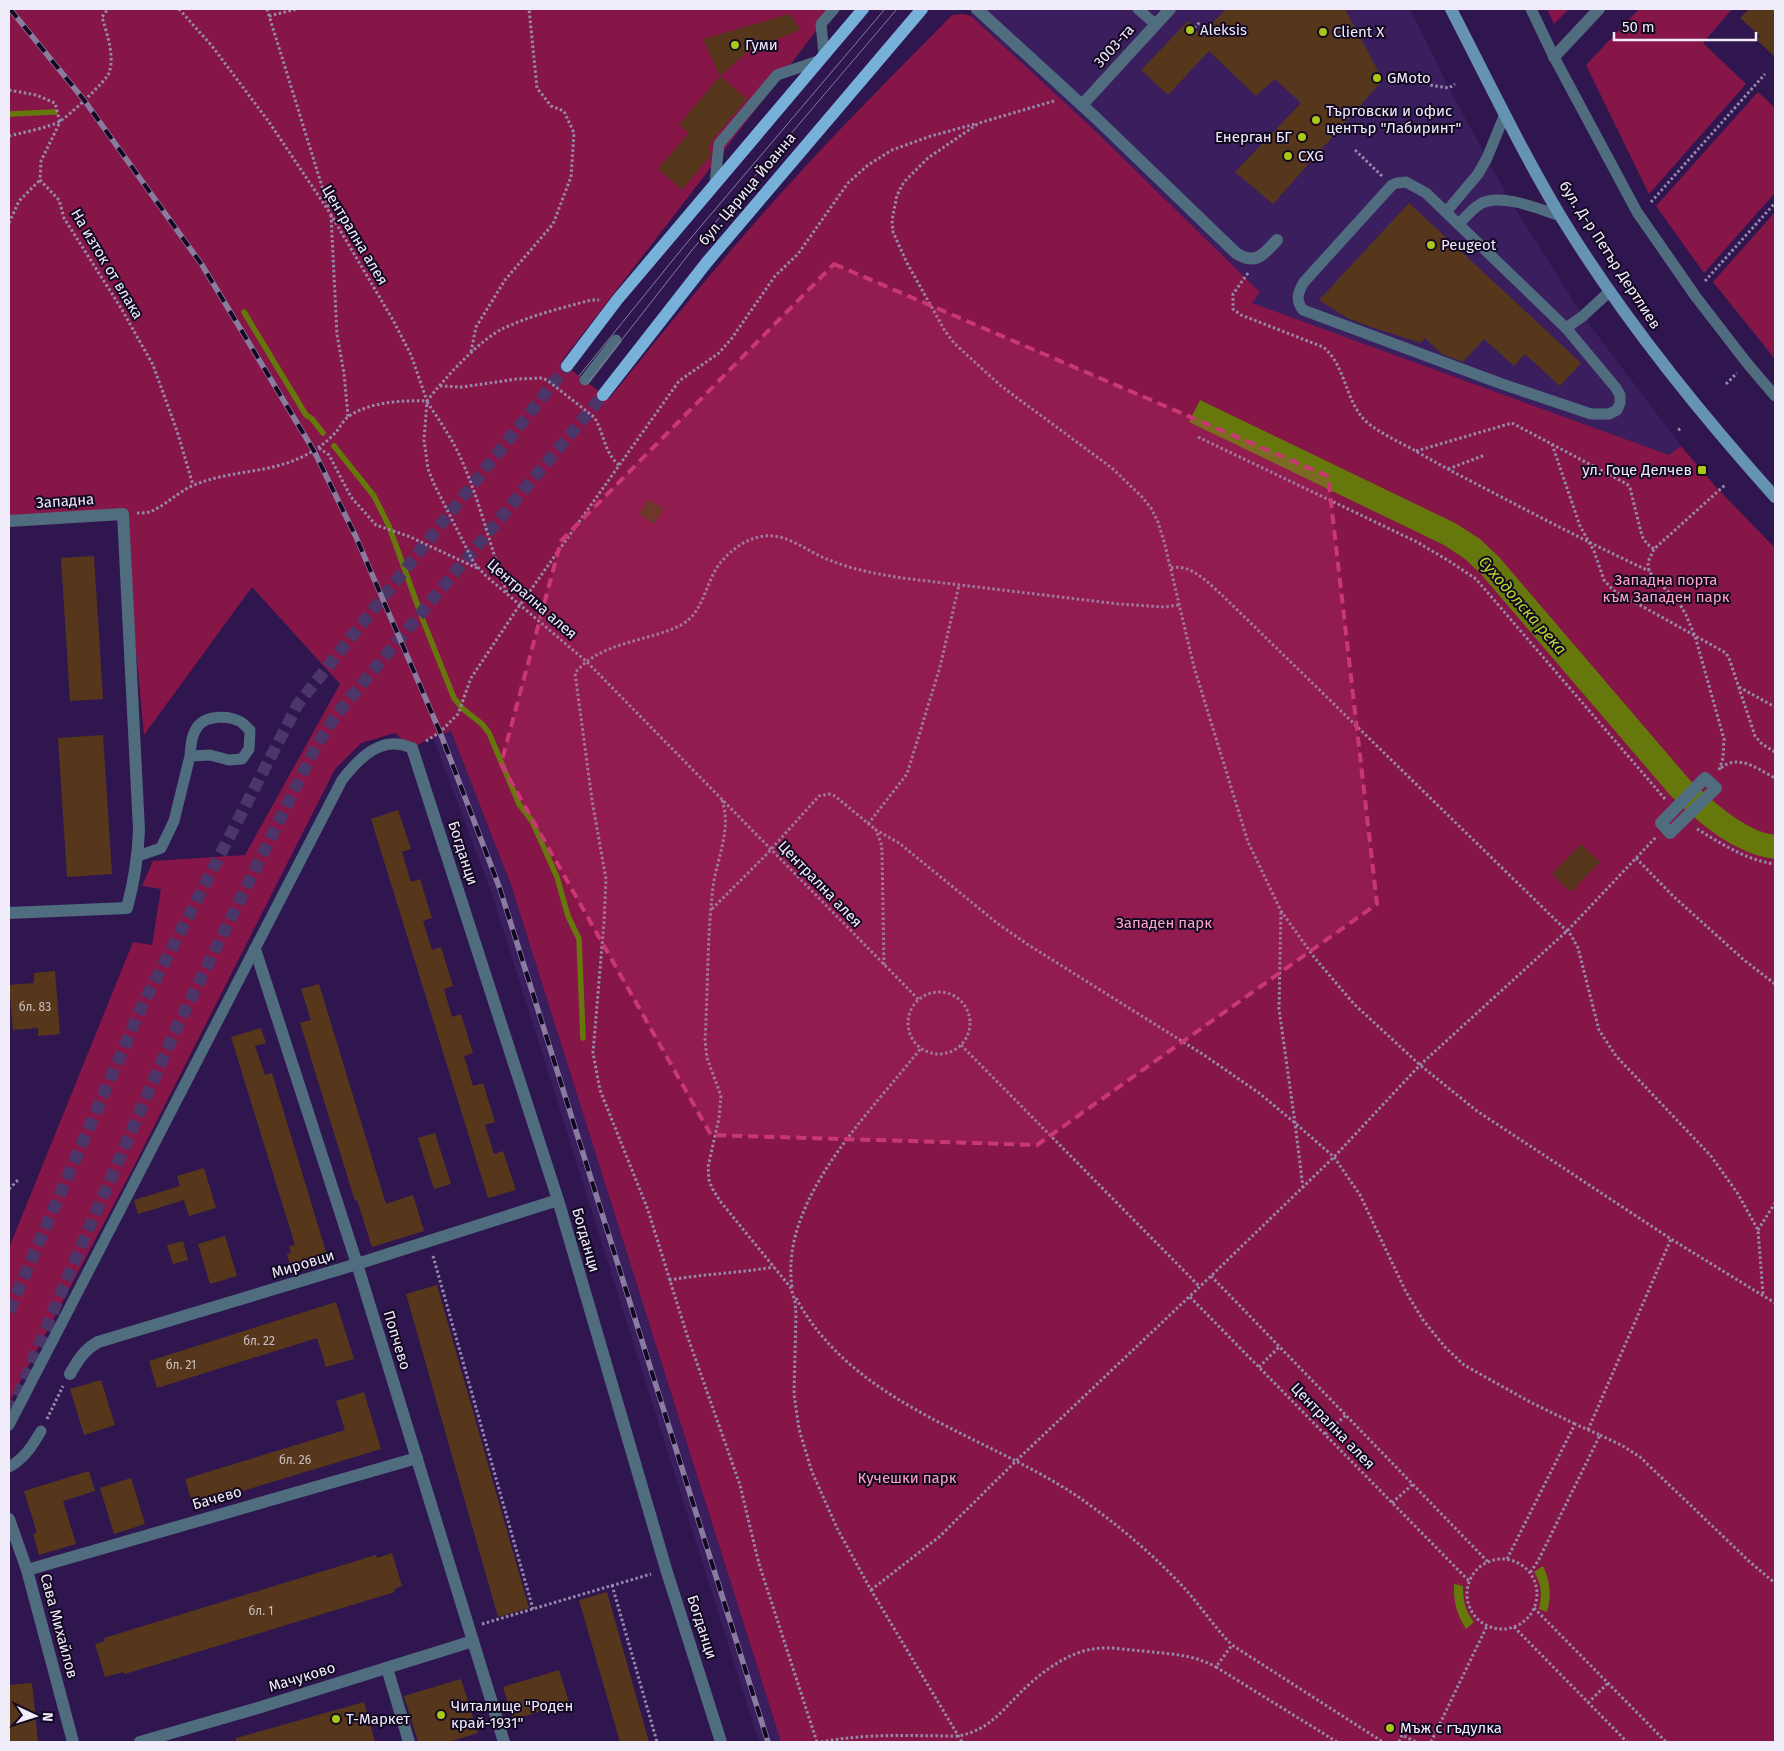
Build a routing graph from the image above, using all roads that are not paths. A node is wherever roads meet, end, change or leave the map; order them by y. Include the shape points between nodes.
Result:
1 (834, 9) edge
2 (863, 9) edge
3 (922, 9) edge
4 (978, 9) edge
5 (1138, 9) edge
6 (1170, 9) edge
7 (1452, 9) edge
8 (1531, 9) edge
9 (1599, 9) edge
10 (1155, 24) junction
11 (1554, 57) junction
12 (821, 58) junction
13 (1082, 105) junction
14 (1504, 114) junction
15 (715, 183) junction
16 (1446, 212) junction
17 (1561, 216) junction
18 (1459, 224) junction
19 (1277, 240) dead end
20 (1610, 291) junction
21 (1566, 328) junction
22 (616, 340) dead end
23 (567, 366) tunnel mouth
24 (585, 380) dead end
25 (603, 395) tunnel mouth
26 (1775, 396) edge
27 (1775, 497) edge
28 (9, 521) edge
29 (412, 748) joint
30 (190, 756) junction
31 (138, 856) junction
32 (9, 913) edge
33 (255, 949) junction
34 (558, 1200) junction
35 (357, 1264) junction
36 (70, 1374) road end
37 (9, 1425) edge
38 (41, 1431) road end
39 (417, 1458) junction
40 (9, 1467) edge
41 (9, 1519) edge
42 (27, 1570) junction
43 (473, 1641) junction
44 (387, 1668) junction
45 (72, 1742) edge
46 (140, 1742) edge
47 (409, 1742) edge
48 (504, 1742) edge
49 (721, 1742) edge

1 - 12 lane via 821,24
2 - 12 main road, бул. Царица Йоанна
3 - 25 main road, бул. Царица Йоанна via 707,262
4 - 13 street
5 - 10 lane
6 - 10 street, 3003-та
7 - 14 main road, бул. Д-р Петър Дертлиев
8 - 11 lane
9 - 11 street
10 - 13 street, 3003-та
11 - 26 lane via 1637,212 1696,298
12 - 15 main road, бул. Царица Йоанна
12 - 15 lane via 778,75 719,144
13 - 19 street via 1236,253 1250,259 1264,254
14 - 16 lane via 1478,174
14 - 17 main road, бул. Д-р Петър Дертлиев
15 - 23 main road, бул. Царица Йоанна via 617,300
16 - 18 lane
16 - 21 lane via 1415,186 1406,182 1392,185 1304,282 1298,290 1300,306 1308,313 1591,414 1614,413 1620,403 1620,395
17 - 18 lane via 1522,203 1497,200 1483,203
17 - 20 main road, бул. Д-р Петър Дертлиев
18 - 21 lane
20 - 21 lane
20 - 27 main road, бул. Д-р Петър Дертлиев via 1700,408
22 - 24 lane
28 - 31 street, Западна via 123,514
29 - 33 lane via 404,744 383,746 354,764 342,780
29 - 34 street, Богданци
30 - 30 lane via 242,759 249,749 250,730 241,722 213,717 198,726 192,738
30 - 31 lane via 174,821 162,848
31 - 32 street via 127,908
33 - 35 street, Попчево
33 - 37 lane
34 - 35 street, Мировци
34 - 49 street, Богданци via 666,1569
35 - 36 street, Мировци via 98,1342 81,1354
35 - 39 street, Попчево
38 - 40 lane via 30,1449
39 - 42 street, Бачево
39 - 43 street, Попчево
41 - 42 street, Сава Михайлов
42 - 45 street, Сава Михайлов
43 - 44 street, Мачуково
43 - 48 street, Попчево
44 - 46 street, Мачуково
44 - 47 street

